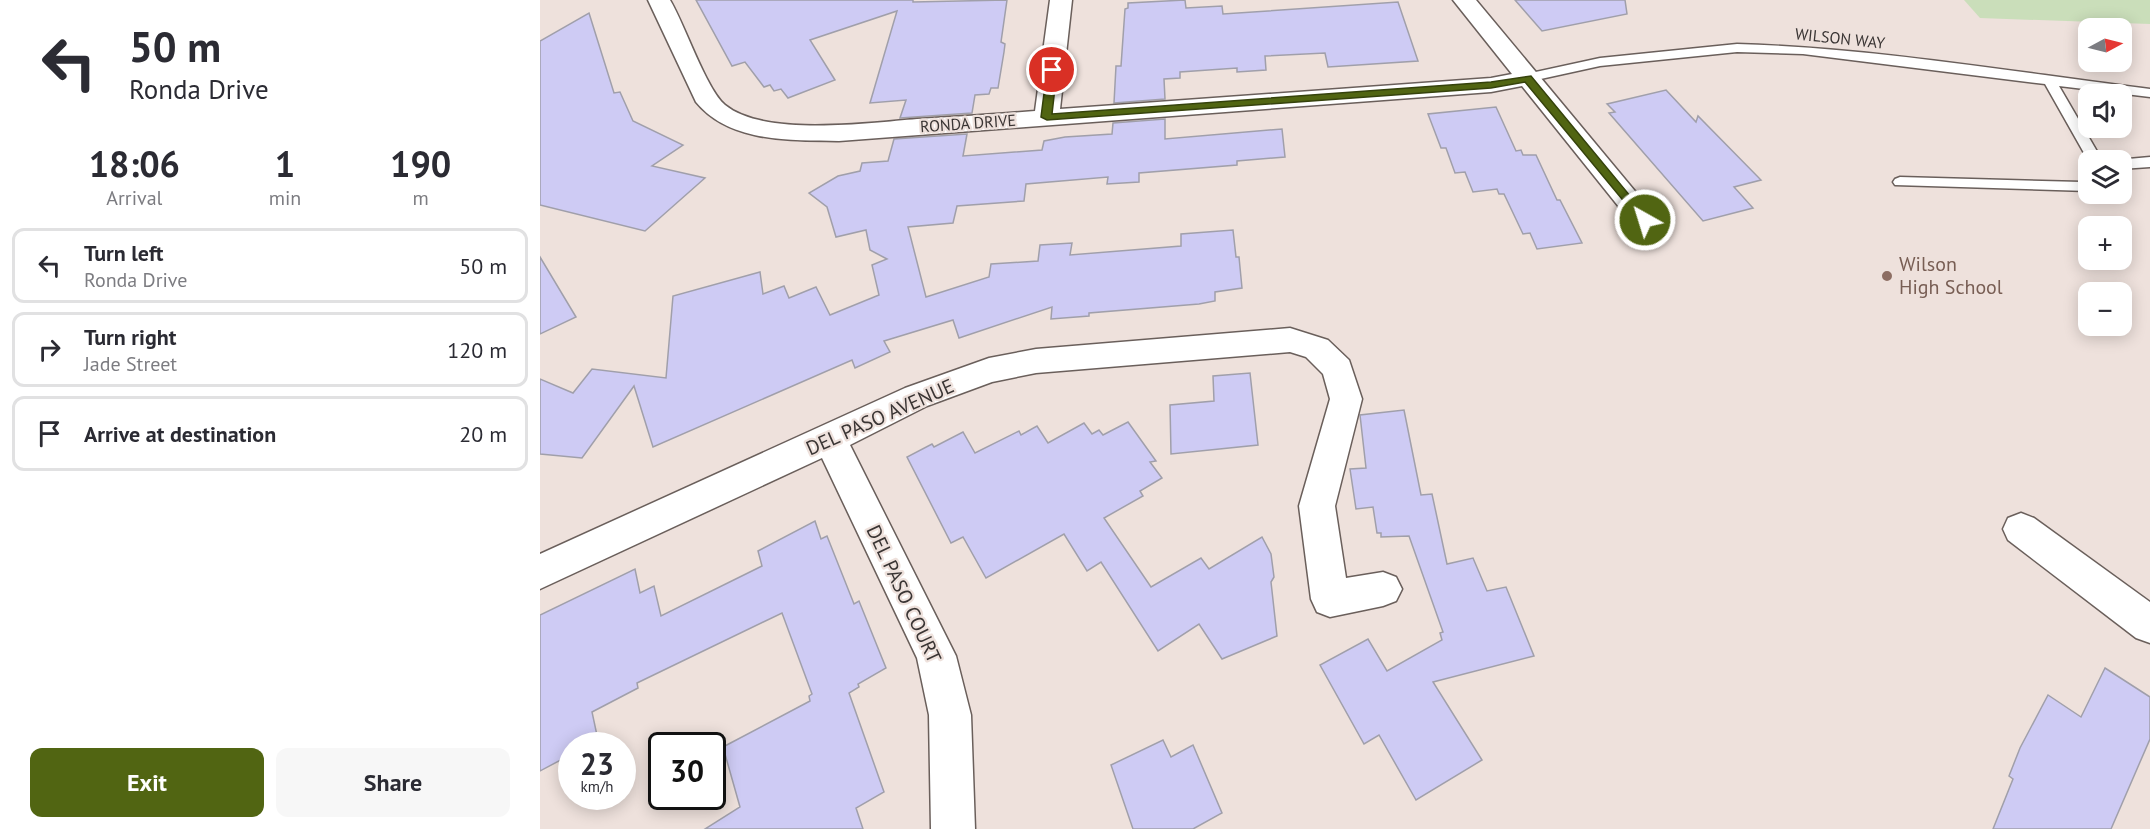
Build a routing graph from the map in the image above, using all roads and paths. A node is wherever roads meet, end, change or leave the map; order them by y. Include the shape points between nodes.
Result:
1 (659, 0) edge
2 (1061, 0) edge
3 (1464, 0) edge
4 (1527, 78) junction
5 (2049, 80) junction
6 (2150, 93) edge
7 (1047, 117) junction
8 (2089, 150) edge
9 (2150, 162) edge
10 (2132, 163) edge
11 (1900, 182) dead end
12 (2078, 187) edge
13 (1645, 220) dead end
14 (830, 439) junction
15 (2021, 529) dead end
16 (547, 563) edge
17 (1383, 589) dead end
18 (2150, 625) edge
19 (953, 829) edge

1 - 7 street, RONDA DRIVE via 706,100 723,114 746,124 779,132 839,133
2 - 7 street
3 - 4 street
4 - 5 lane, WILSON WAY via 1600,63 1737,48 1803,50
4 - 7 street, RONDA DRIVE via 1491,85
4 - 13 street
5 - 6 lane, WILSON WAY
5 - 8 lane
9 - 10 lane
11 - 12 lane
14 - 16 street, DEL PASO AVENUE
14 - 17 street, DEL PASO AVENUE via 916,397 989,370 1036,361 1290,340 1317,348 1338,369 1346,399 1317,506 1330,599
14 - 19 street, DEL PASO COURT via 936,656 950,715
15 - 18 street

